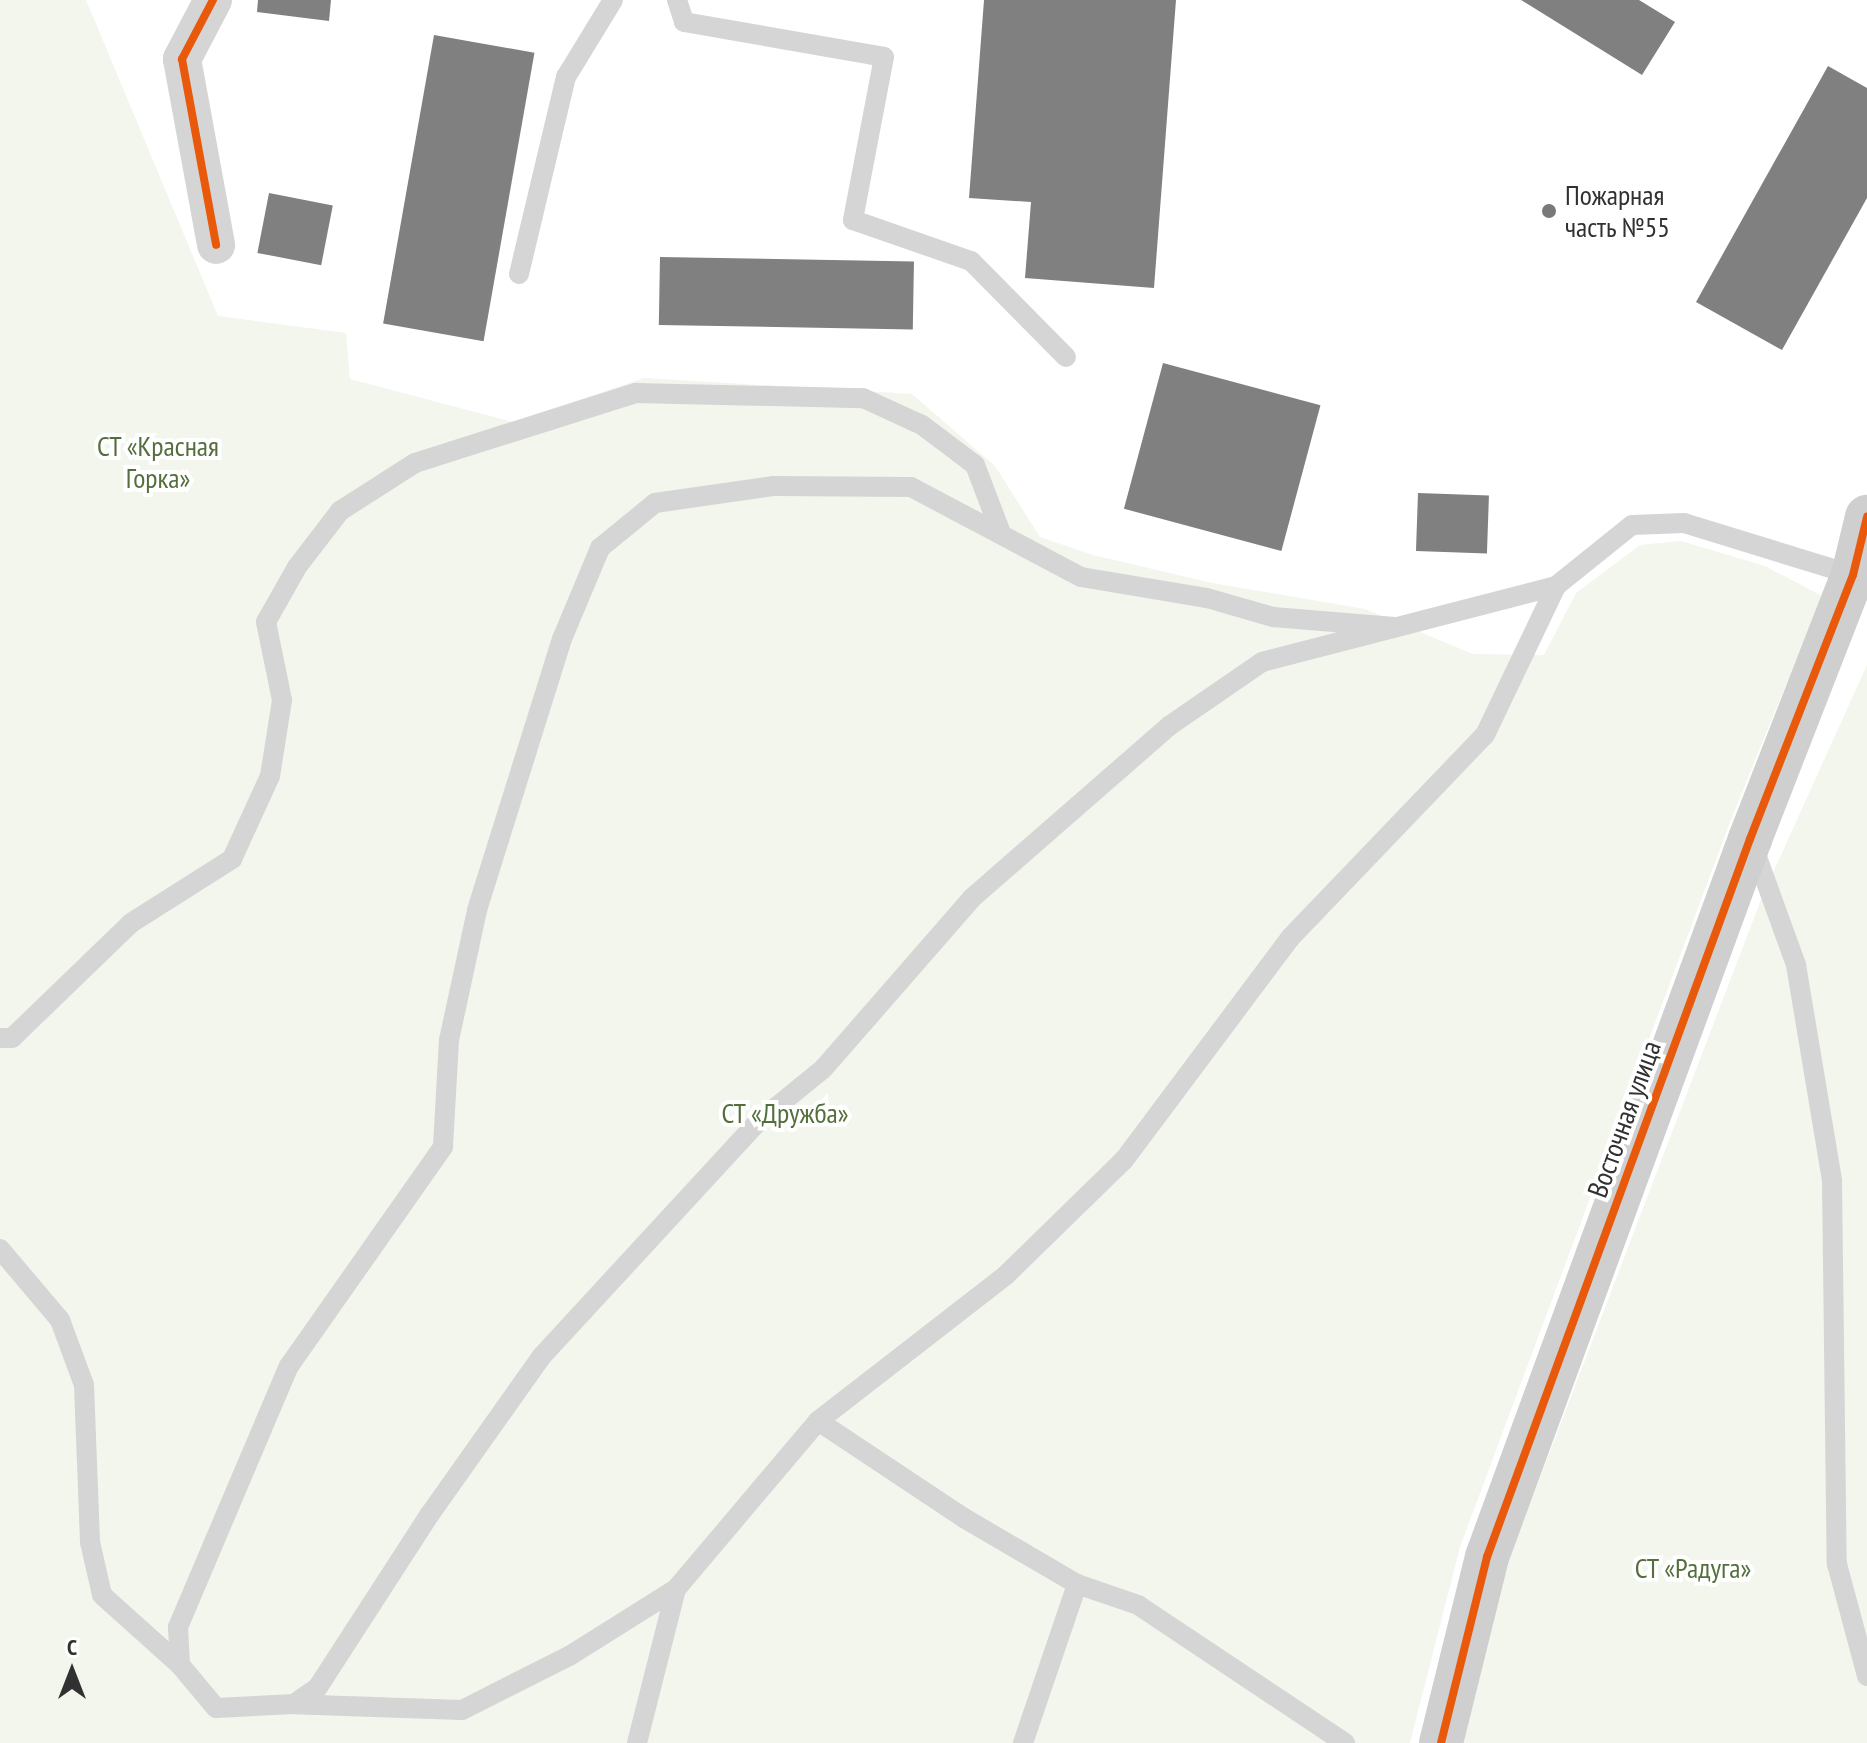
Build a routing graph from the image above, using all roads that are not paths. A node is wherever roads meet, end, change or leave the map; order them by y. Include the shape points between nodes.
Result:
1 (213, 0) edge
2 (613, 0) edge
3 (677, 0) edge
4 (216, 245) dead end
5 (519, 274) dead end
6 (1066, 357) dead end
7 (1867, 517) edge
8 (1001, 533) junction
9 (1853, 575) junction
10 (1556, 586) junction
11 (1395, 627) junction
12 (1750, 839) junction
13 (0, 1038) edge
14 (0, 1249) edge
15 (818, 1421) junction
16 (1077, 1584) junction
17 (676, 1589) junction
18 (180, 1665) junction
19 (1867, 1676) edge
20 (294, 1704) junction
21 (637, 1743) edge
22 (1023, 1743) edge
23 (1345, 1743) edge
24 (1441, 1743) edge

1 - 4 street via 182,59
2 - 5 lane via 566,77
3 - 6 lane via 684,22 884,57 853,220 971,261
7 - 9 street, Восточная улица
8 - 11 lane via 1081,577 1207,598 1273,617
8 - 13 lane via 975,465 922,425 863,398 636,393 415,463 340,511 297,567 266,622 282,700 270,776 232,859 131,923 12,1038
8 - 18 lane via 911,487 773,486 655,503 600,548 562,639 477,910 449,1040 443,1147 289,1366 178,1627
9 - 10 lane via 1684,523 1632,525
9 - 12 street, Восточная улица
10 - 11 lane
10 - 15 lane via 1485,735 1290,938 1124,1160 1006,1275
11 - 20 lane via 1262,662 1169,726 972,898 823,1069 759,1121 541,1357 430,1514 318,1687
12 - 19 lane via 1796,965 1832,1181 1837,1564
12 - 24 street, Восточная улица via 1487,1557
14 - 18 lane via 60,1320 84,1385 90,1542 102,1595
15 - 16 lane via 964,1518
15 - 17 lane
16 - 22 lane
16 - 23 lane via 1138,1605
17 - 20 lane via 569,1656 462,1710
17 - 21 lane
18 - 20 lane via 216,1708

